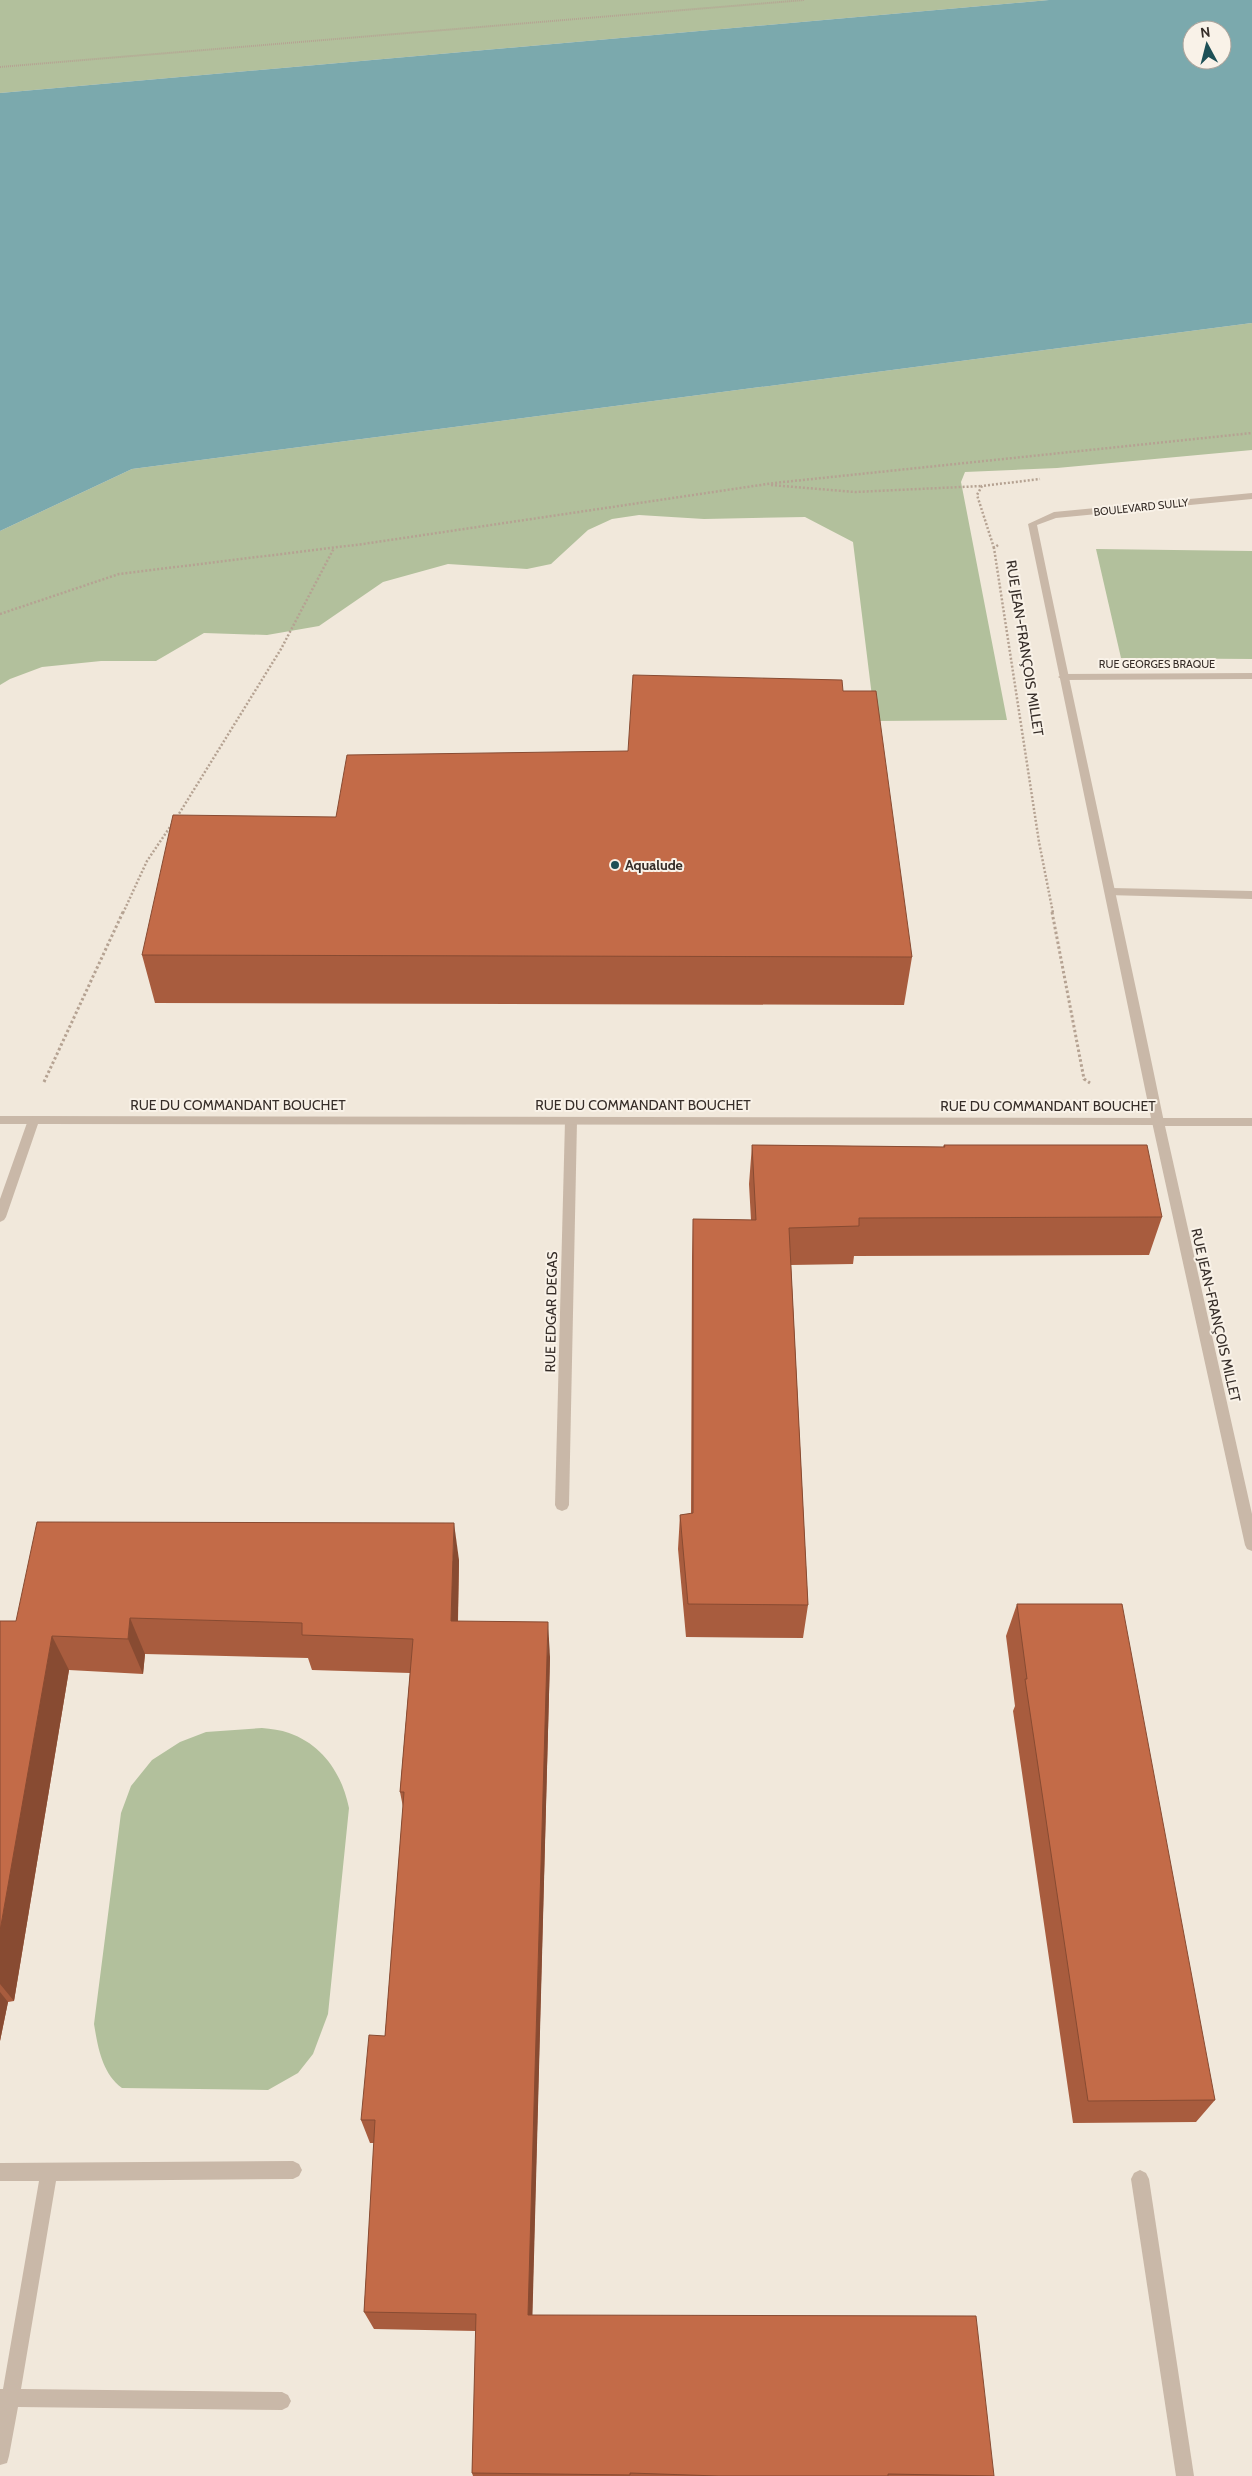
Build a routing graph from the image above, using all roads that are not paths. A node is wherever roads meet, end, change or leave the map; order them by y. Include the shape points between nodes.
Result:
1 (1252, 496) edge
2 (1032, 524) joint
3 (1252, 676) edge
4 (1062, 677) junction
5 (1111, 892) junction
6 (1252, 895) edge
7 (0, 1120) edge
8 (34, 1120) junction
9 (571, 1120) junction
10 (1158, 1122) junction
11 (1252, 1122) edge
12 (0, 1217) edge
13 (562, 1505) dead end
14 (1252, 1545) edge
15 (294, 2170) dead end
16 (0, 2172) edge
17 (49, 2173) junction
18 (1140, 2179) dead end
19 (5, 2398) edge
20 (282, 2401) dead end
21 (0, 2456) edge
22 (1185, 2476) edge

1 - 2 street, BOULEVARD SULLY via 1054,515
2 - 4 street, RUE JEAN-FRANÇOIS MILLET
3 - 4 street, RUE GEORGES BRAQUE
4 - 5 street, RUE JEAN-FRANÇOIS MILLET
5 - 6 street
5 - 10 street, RUE JEAN-FRANÇOIS MILLET
7 - 8 street, RUE DU COMMANDANT BOUCHET
8 - 9 street, RUE DU COMMANDANT BOUCHET
8 - 12 street
9 - 10 street, RUE DU COMMANDANT BOUCHET
9 - 13 street, RUE EDGAR DEGAS
10 - 11 street, RUE DU COMMANDANT BOUCHET
10 - 14 street, RUE JEAN-FRANÇOIS MILLET
15 - 17 street
16 - 17 street
17 - 19 street
18 - 22 street
19 - 20 street
19 - 21 street

